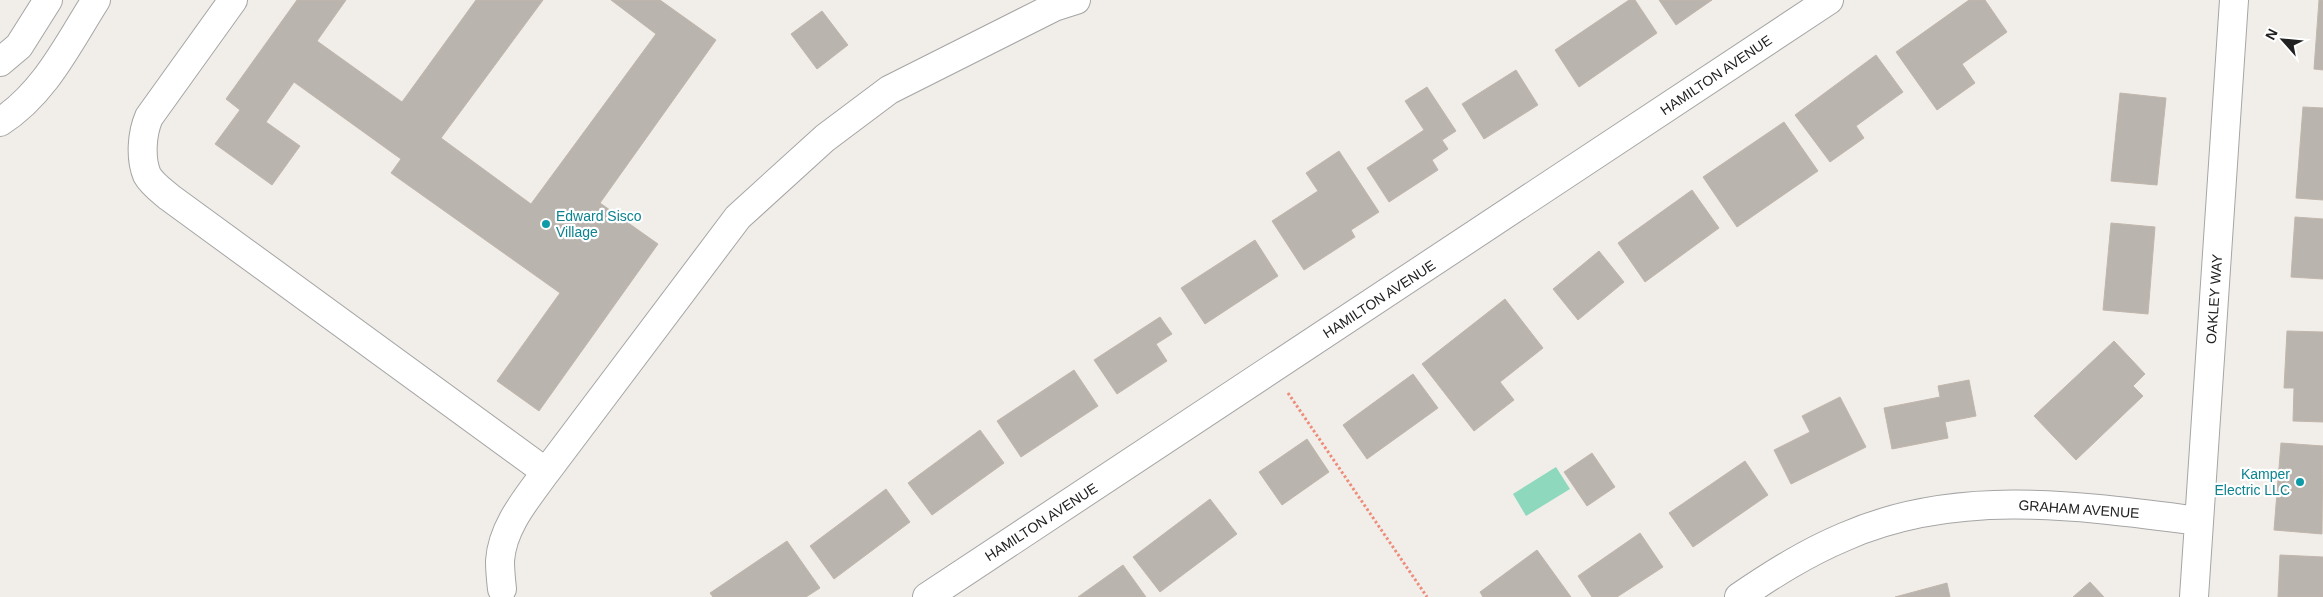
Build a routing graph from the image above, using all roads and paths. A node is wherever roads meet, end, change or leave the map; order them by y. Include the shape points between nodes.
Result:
1 (48, 0) edge
2 (96, 0) edge
3 (233, 0) edge
4 (1076, 0) edge
5 (1829, 0) edge
6 (2234, 0) edge
7 (0, 62) edge
8 (0, 122) edge
9 (1273, 369) junction
10 (546, 472) junction
11 (2199, 521) junction
12 (502, 589) dead end
13 (928, 597) edge
14 (1427, 597) edge
15 (1739, 597) edge
16 (2194, 597) edge

1 - 7 street via 19,46
2 - 8 street via 74,38 32,96
3 - 10 street via 149,117 144,129 147,175 156,187
4 - 10 street via 1054,7 889,90 818,145 738,217
5 - 9 street, HAMILTON AVENUE
6 - 11 street, OAKLEY WAY
9 - 13 street, HAMILTON AVENUE
9 - 14 path
10 - 12 street via 518,510 506,536 500,560
11 - 15 street, GRAHAM AVENUE via 2087,507 2022,503 1961,507 1901,518 1846,536 1795,560
11 - 16 street, OAKLEY WAY

